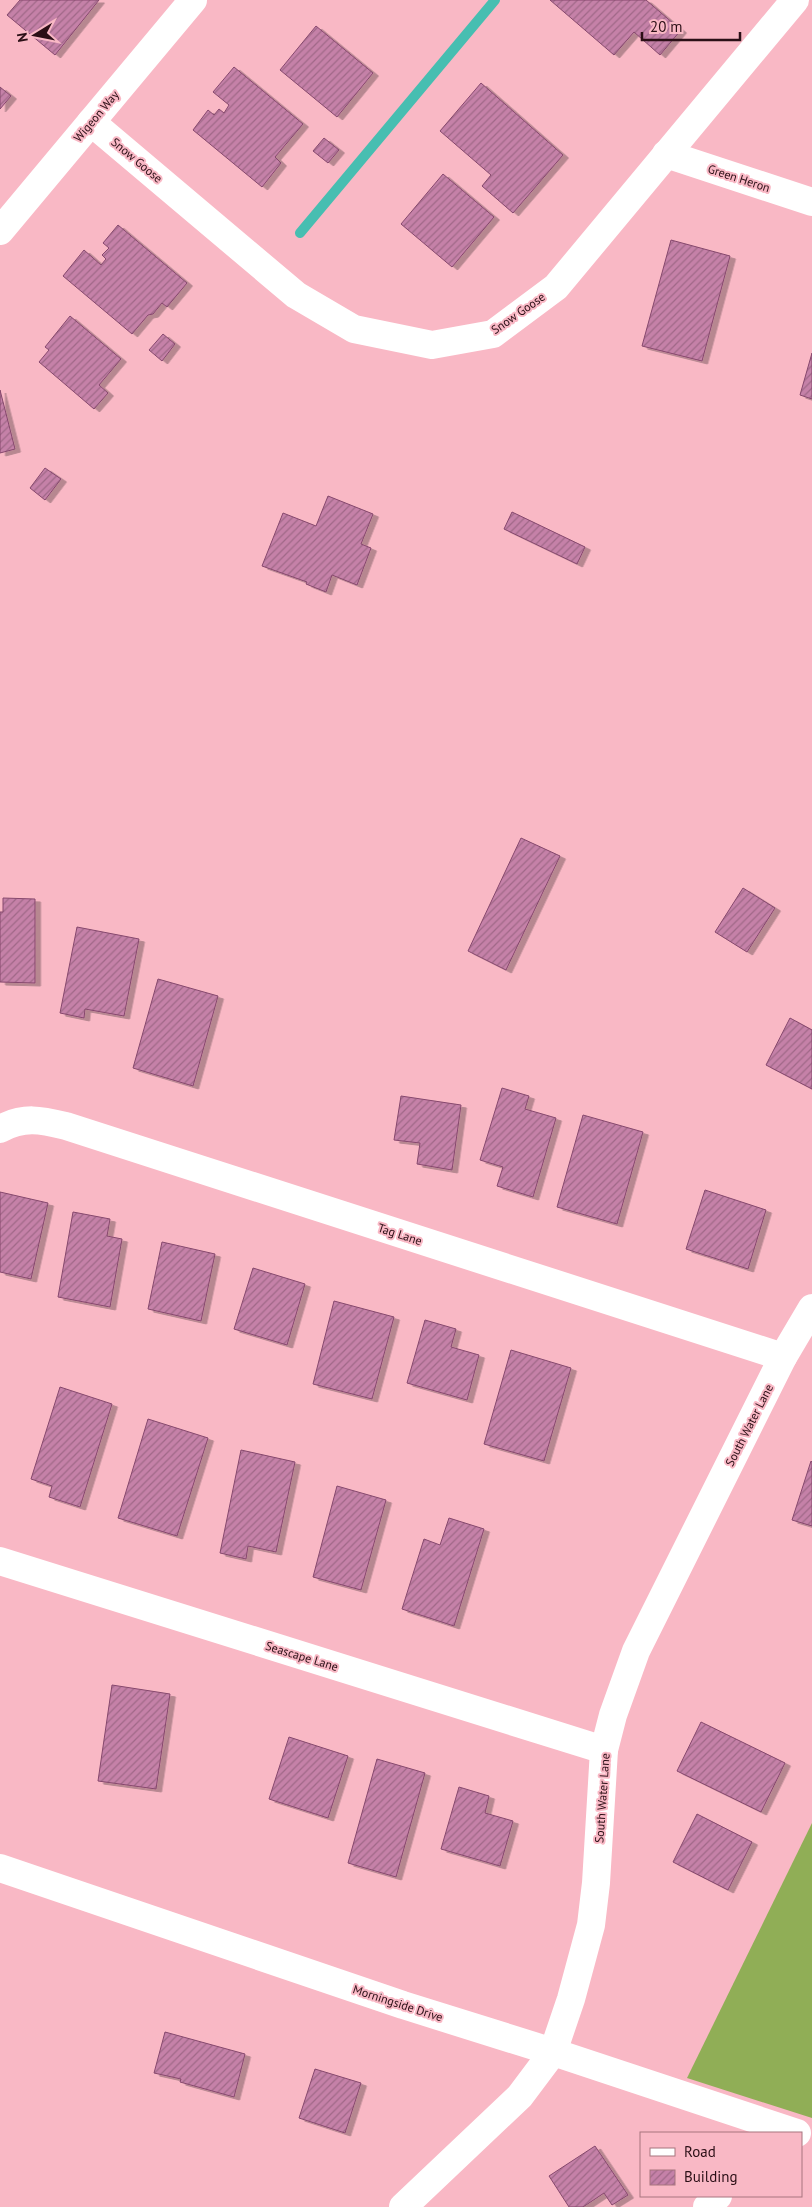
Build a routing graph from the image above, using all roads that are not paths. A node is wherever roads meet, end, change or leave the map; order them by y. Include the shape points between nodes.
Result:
1 (193, 0) edge
2 (795, 0) edge
3 (91, 122) junction
4 (666, 154) junction
5 (812, 202) edge
6 (0, 231) edge
7 (8, 1125) edge
8 (812, 1308) edge
9 (783, 1357) junction
10 (0, 1562) edge
11 (604, 1750) junction
12 (0, 1868) edge
13 (553, 2052) junction
14 (770, 2129) edge
15 (790, 2132) edge
16 (717, 2197) edge
17 (403, 2207) edge
18 (707, 2207) edge

1 - 3 street, Wigeon Way
2 - 4 street, Snow Goose
3 - 4 street, Snow Goose via 296,295 354,329 432,345 493,334 556,287
3 - 6 street, Wigeon Way
4 - 5 street, Green Heron
7 - 9 street, Tag Lane via 40,1120 66,1126
8 - 9 street, South Water Lane
9 - 11 street, South Water Lane via 636,1651
10 - 11 street, Seascape Lane
11 - 13 street, South Water Lane via 591,1926
12 - 13 street, Morningside Drive via 403,2005
13 - 14 street, Morningside Drive
13 - 17 street, South Water Lane via 520,2096
14 - 15 street, Morningside Drive
16 - 18 street

